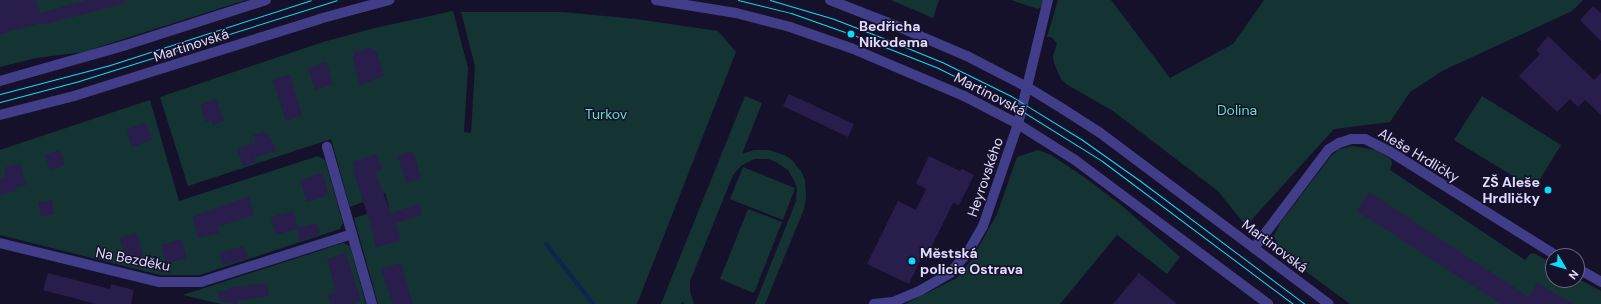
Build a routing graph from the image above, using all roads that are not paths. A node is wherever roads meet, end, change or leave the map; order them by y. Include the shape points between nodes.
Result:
1 (266, 0) edge
2 (389, 0) edge
3 (656, 0) edge
4 (830, 0) edge
5 (1048, 0) edge
6 (670, 1) edge
7 (0, 81) edge
8 (1027, 88) junction
9 (0, 115) edge
10 (1018, 124) junction
11 (327, 147) dead end
12 (352, 234) junction
13 (0, 243) edge
14 (1254, 248) junction
15 (1545, 248) edge
16 (1585, 273) edge
17 (1601, 282) edge
18 (372, 304) edge
19 (874, 304) edge
20 (1268, 304) edge
21 (1329, 304) edge

1 - 7 street, Martinovská
2 - 9 street, Martinovská via 319,19 74,96
3 - 6 street, Martinovská
4 - 8 street, Martinovská via 935,42
5 - 8 street, Heyrovského
6 - 10 street, Martinovská via 754,17 827,40 931,80
8 - 10 street, Heyrovského
8 - 14 street, Martinovská via 1098,132
10 - 19 street, Heyrovského via 983,226 968,252 950,273 921,290 893,302
10 - 20 street, Martinovská via 1080,163
11 - 12 street
12 - 13 street, Na Bezděku via 200,282 158,282
12 - 18 street
14 - 15 street, Aleše Hrdličky via 1329,149 1351,139 1365,139 1389,151
14 - 21 street, Martinovská
16 - 17 street

